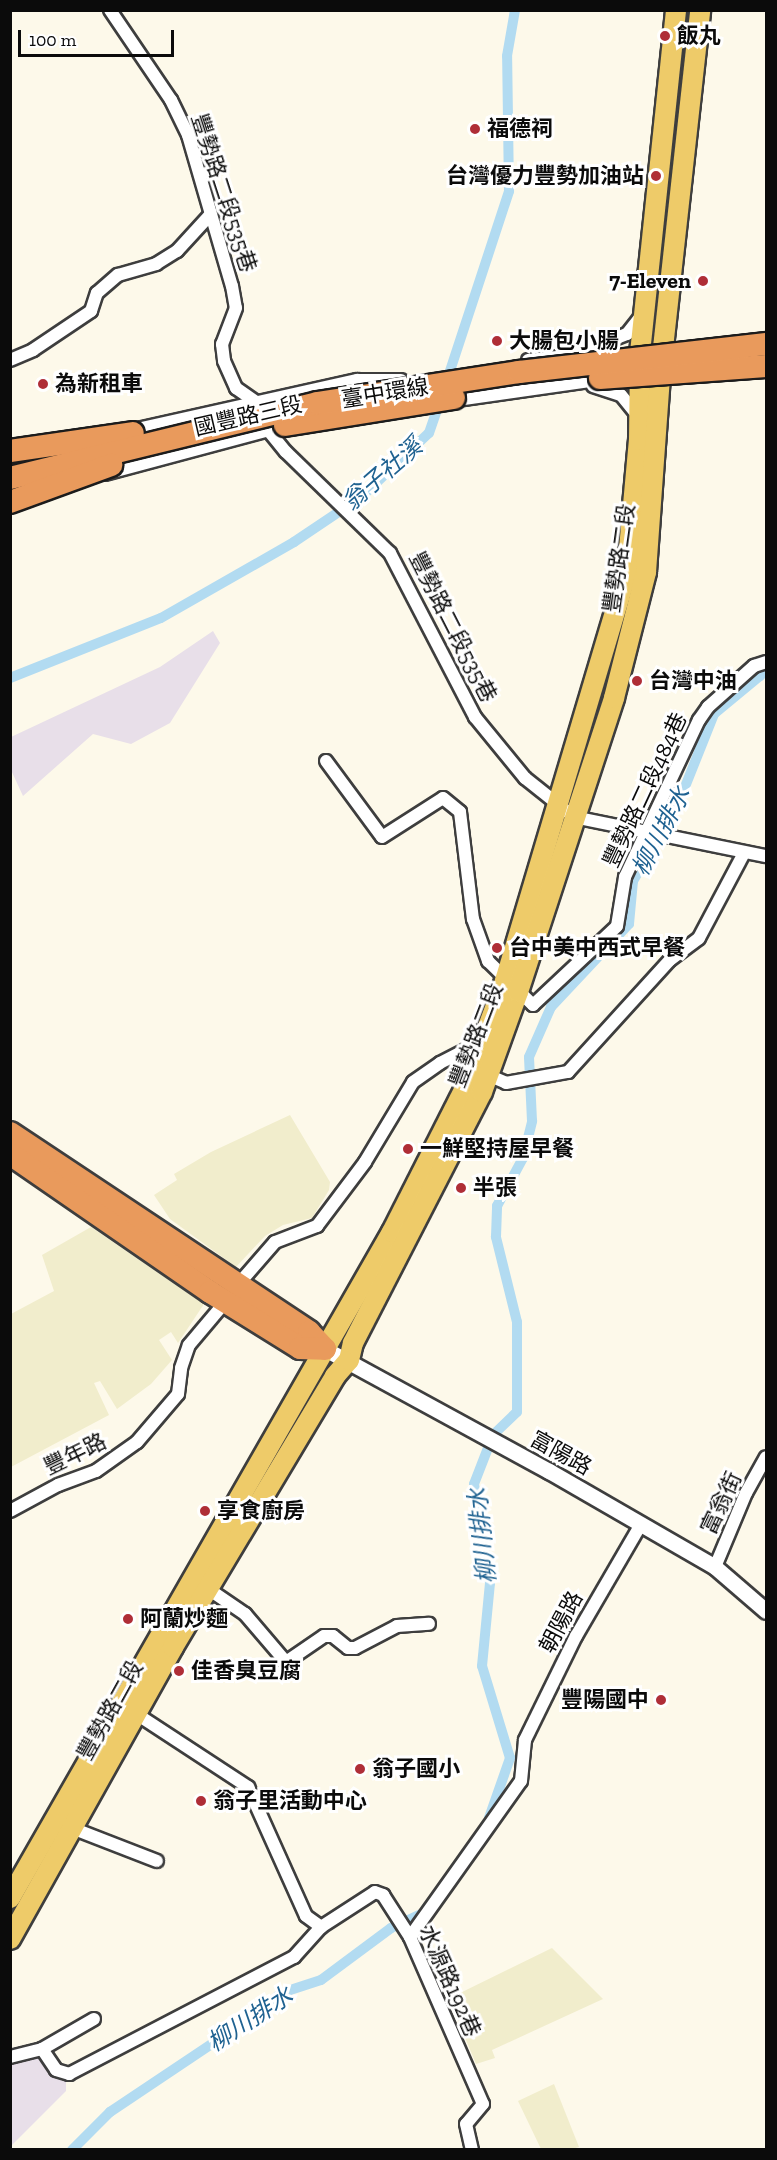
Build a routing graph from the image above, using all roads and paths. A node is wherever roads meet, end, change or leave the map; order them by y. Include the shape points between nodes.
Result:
1 (110, 10) edge
2 (676, 10) edge
3 (700, 10) edge
4 (210, 215) junction
5 (646, 303) junction
6 (766, 344) edge
7 (664, 348) junction
8 (640, 353) junction
9 (573, 355) junction
10 (10, 360) edge
11 (766, 366) edge
12 (660, 375) junction
13 (639, 376) junction
14 (571, 382) junction
15 (256, 416) junction
16 (640, 423) junction
17 (10, 451) edge
18 (10, 461) edge
19 (111, 465) junction
20 (10, 477) edge
21 (10, 494) edge
22 (10, 501) edge
23 (759, 664) edge
24 (326, 761) dead end
25 (557, 805) junction
26 (574, 817) junction
27 (650, 835) junction
28 (744, 853) junction
29 (766, 856) edge
30 (511, 987) junction
31 (483, 1041) junction
32 (481, 1071) junction
33 (10, 1133) edge
34 (10, 1154) edge
35 (53, 1171) junction
36 (242, 1280) dead end
37 (222, 1306) dead end
38 (325, 1349) junction
39 (349, 1360) junction
40 (766, 1457) edge
41 (10, 1511) edge
42 (640, 1526) junction
43 (715, 1568) junction
44 (195, 1572) junction
45 (207, 1592) junction
46 (766, 1611) edge
47 (429, 1624) dead end
48 (128, 1708) junction
49 (72, 1828) junction
50 (157, 1861) dead end
51 (10, 1898) edge
52 (321, 1927) junction
53 (410, 1937) junction
54 (10, 1939) edge
55 (94, 2019) dead end
56 (42, 2049) junction
57 (10, 2057) edge
58 (472, 2150) edge

1 - 4 street, 豐勢路二段535巷 via 171,100 188,135
2 - 5 main road, 豐勢路二段
3 - 7 main road, 豐勢路二段
4 - 10 street via 177,252 156,264 118,275 97,293 91,311 33,350
4 - 15 street, 豐勢路二段535巷 via 236,308 222,344 224,361 236,388
5 - 8 main road, 豐勢路二段
5 - 9 street, 國豐路三段 via 639,321 627,334
6 - 15 highway, 臺中環線, bridge via 519,372
7 - 8 street, 國豐路三段
7 - 12 main road, 豐勢路二段
8 - 9 street, 國豐路三段
8 - 13 main road, 豐勢路二段
9 - 15 street, 國豐路三段 via 395,381 365,394
11 - 19 highway, 臺中環線, bridge via 614,376 524,387 272,427
12 - 13 street, 國豐路三段
12 - 26 main road, 豐勢路二段 via 646,572 614,698
13 - 14 street, 國豐路三段
13 - 16 main road, 豐勢路二段
14 - 15 street, 國豐路三段, bridge via 435,403
14 - 16 street, 國豐路三段 via 618,393 633,407
15 - 17 highway, bridge
15 - 18 street, 國豐路三段
15 - 20 highway, 臺中環線, bridge
15 - 22 street, 國豐路三段
15 - 25 street, 豐勢路二段535巷 via 395,560 475,717 525,778
16 - 25 main road, 豐勢路二段 via 627,571
19 - 21 highway, 臺中環線, bridge
19 - 22 highway, bridge
23 - 27 street, 豐勢路二段484巷 via 708,707 699,720
24 - 30 street via 382,837 442,798 460,812 473,919 488,961
25 - 26 street, 豐勢路二段535巷
25 - 30 main road, 豐勢路二段
26 - 27 street
26 - 30 main road, 豐勢路二段
27 - 28 street
27 - 30 street, 豐勢路二段484巷 via 625,877 617,926 533,1005
28 - 29 street
28 - 32 street via 699,938 670,960 568,1072 506,1083
30 - 31 main road, 豐勢路二段
30 - 32 main road, 豐勢路二段
31 - 32 main road, 豐勢路二段
31 - 36 street via 440,1062 413,1082 352,1181 317,1226 275,1242
32 - 38 main road, 豐勢路二段
32 - 39 main road, 豐勢路二段 via 353,1343
33 - 35 highway
34 - 35 highway
35 - 38 highway via 309,1332
37 - 41 street, 豐年路 via 189,1345 178,1394 137,1443 96,1471 58,1485
38 - 39 street, 富陽路
38 - 44 main road, 豐勢路二段
39 - 42 street, 富陽路
39 - 45 main road, 豐勢路二段 via 334,1376
40 - 43 street, 富翁街 via 746,1493
42 - 43 street, 富陽路
42 - 53 street, 朝陽路 via 576,1636 525,1740 521,1781
43 - 46 street, 富陽路
44 - 45 street
44 - 48 main road, 豐勢路二段
45 - 47 street via 245,1614 286,1662 324,1636 333,1636 348,1648 355,1648 397,1626
45 - 48 main road, 豐勢路二段
48 - 49 main road, 豐勢路二段
48 - 51 main road, 豐勢路二段
48 - 52 street via 248,1787 306,1916
49 - 50 street
49 - 54 main road, 豐勢路二段
52 - 53 street, 水源路192巷 via 375,1892 383,1895
52 - 56 street via 294,1957 69,2074 56,2070
53 - 58 street, 水源路192巷 via 483,2104 466,2124
55 - 56 street
56 - 57 street

